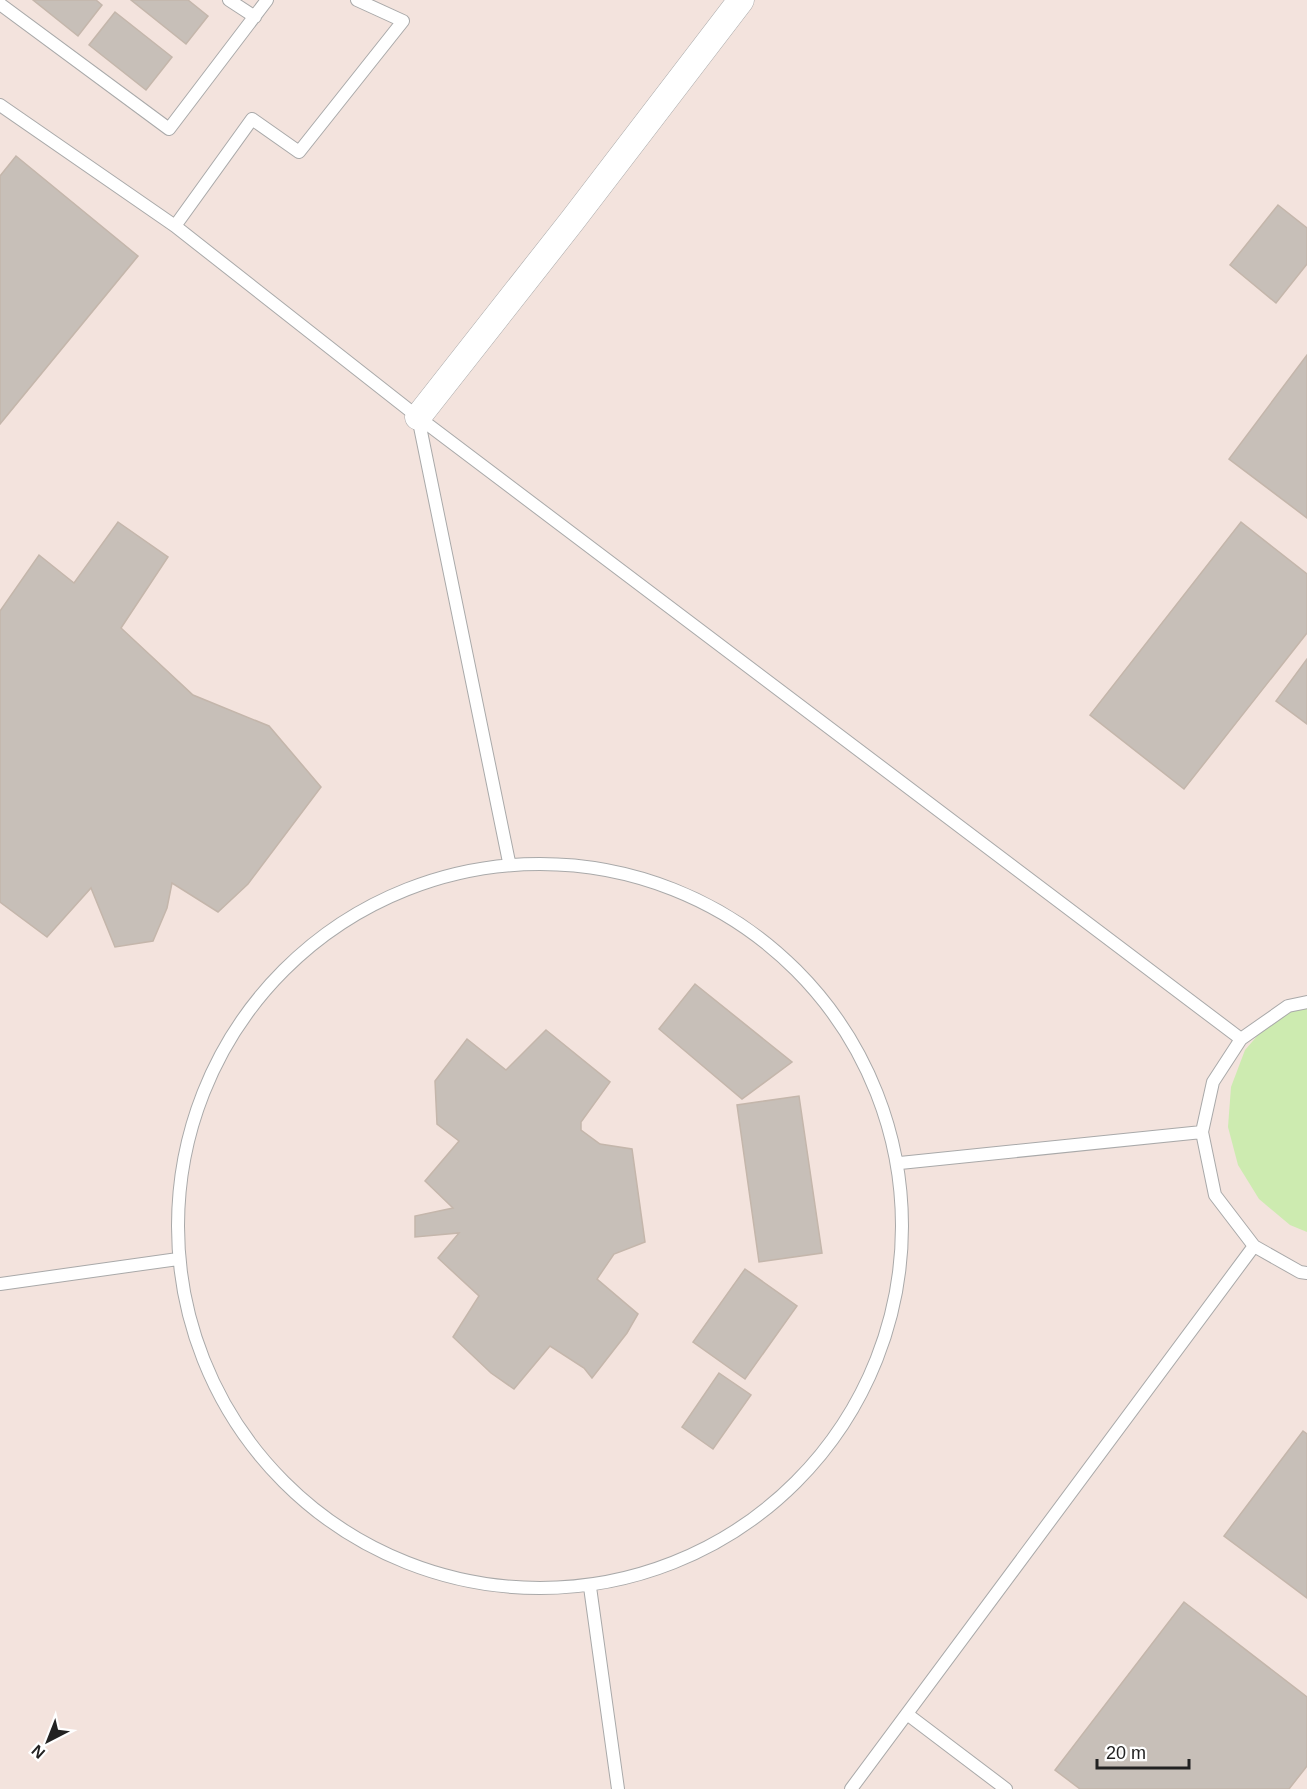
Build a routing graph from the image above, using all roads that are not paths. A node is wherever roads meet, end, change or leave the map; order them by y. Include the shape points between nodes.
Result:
1 (229, 0) edge
2 (267, 0) edge
3 (357, 0) edge
4 (741, 0) edge
5 (0, 4) edge
6 (255, 17) junction
7 (0, 105) edge
8 (175, 226) junction
9 (418, 417) junction
10 (509, 862) junction
11 (1307, 1002) edge
12 (1241, 1039) junction
13 (1202, 1132) junction
14 (900, 1163) junction
15 (1254, 1246) junction
16 (178, 1258) junction
17 (1307, 1273) edge
18 (0, 1284) edge
19 (590, 1587) junction
20 (907, 1714) junction
21 (618, 1789) edge
22 (851, 1789) edge
23 (1006, 1789) edge

1 - 6 lane
2 - 6 lane
3 - 8 lane via 403,21 299,152 252,119
4 - 9 street
5 - 6 lane via 169,129
7 - 8 lane
8 - 9 lane
9 - 10 lane
9 - 12 lane
10 - 14 lane via 617,870 717,908 803,974 865,1061
10 - 16 lane via 398,889 301,950 227,1037 185,1144
11 - 12 lane via 1288,1006
12 - 13 lane via 1213,1082
13 - 14 lane
13 - 15 lane via 1215,1195
14 - 19 lane via 902,1280 866,1392 797,1486 702,1554
15 - 17 lane
15 - 20 lane
16 - 18 lane
16 - 19 lane via 195,1341 231,1416 292,1490 348,1534 424,1570 507,1588
19 - 21 lane
20 - 22 lane
20 - 23 lane

